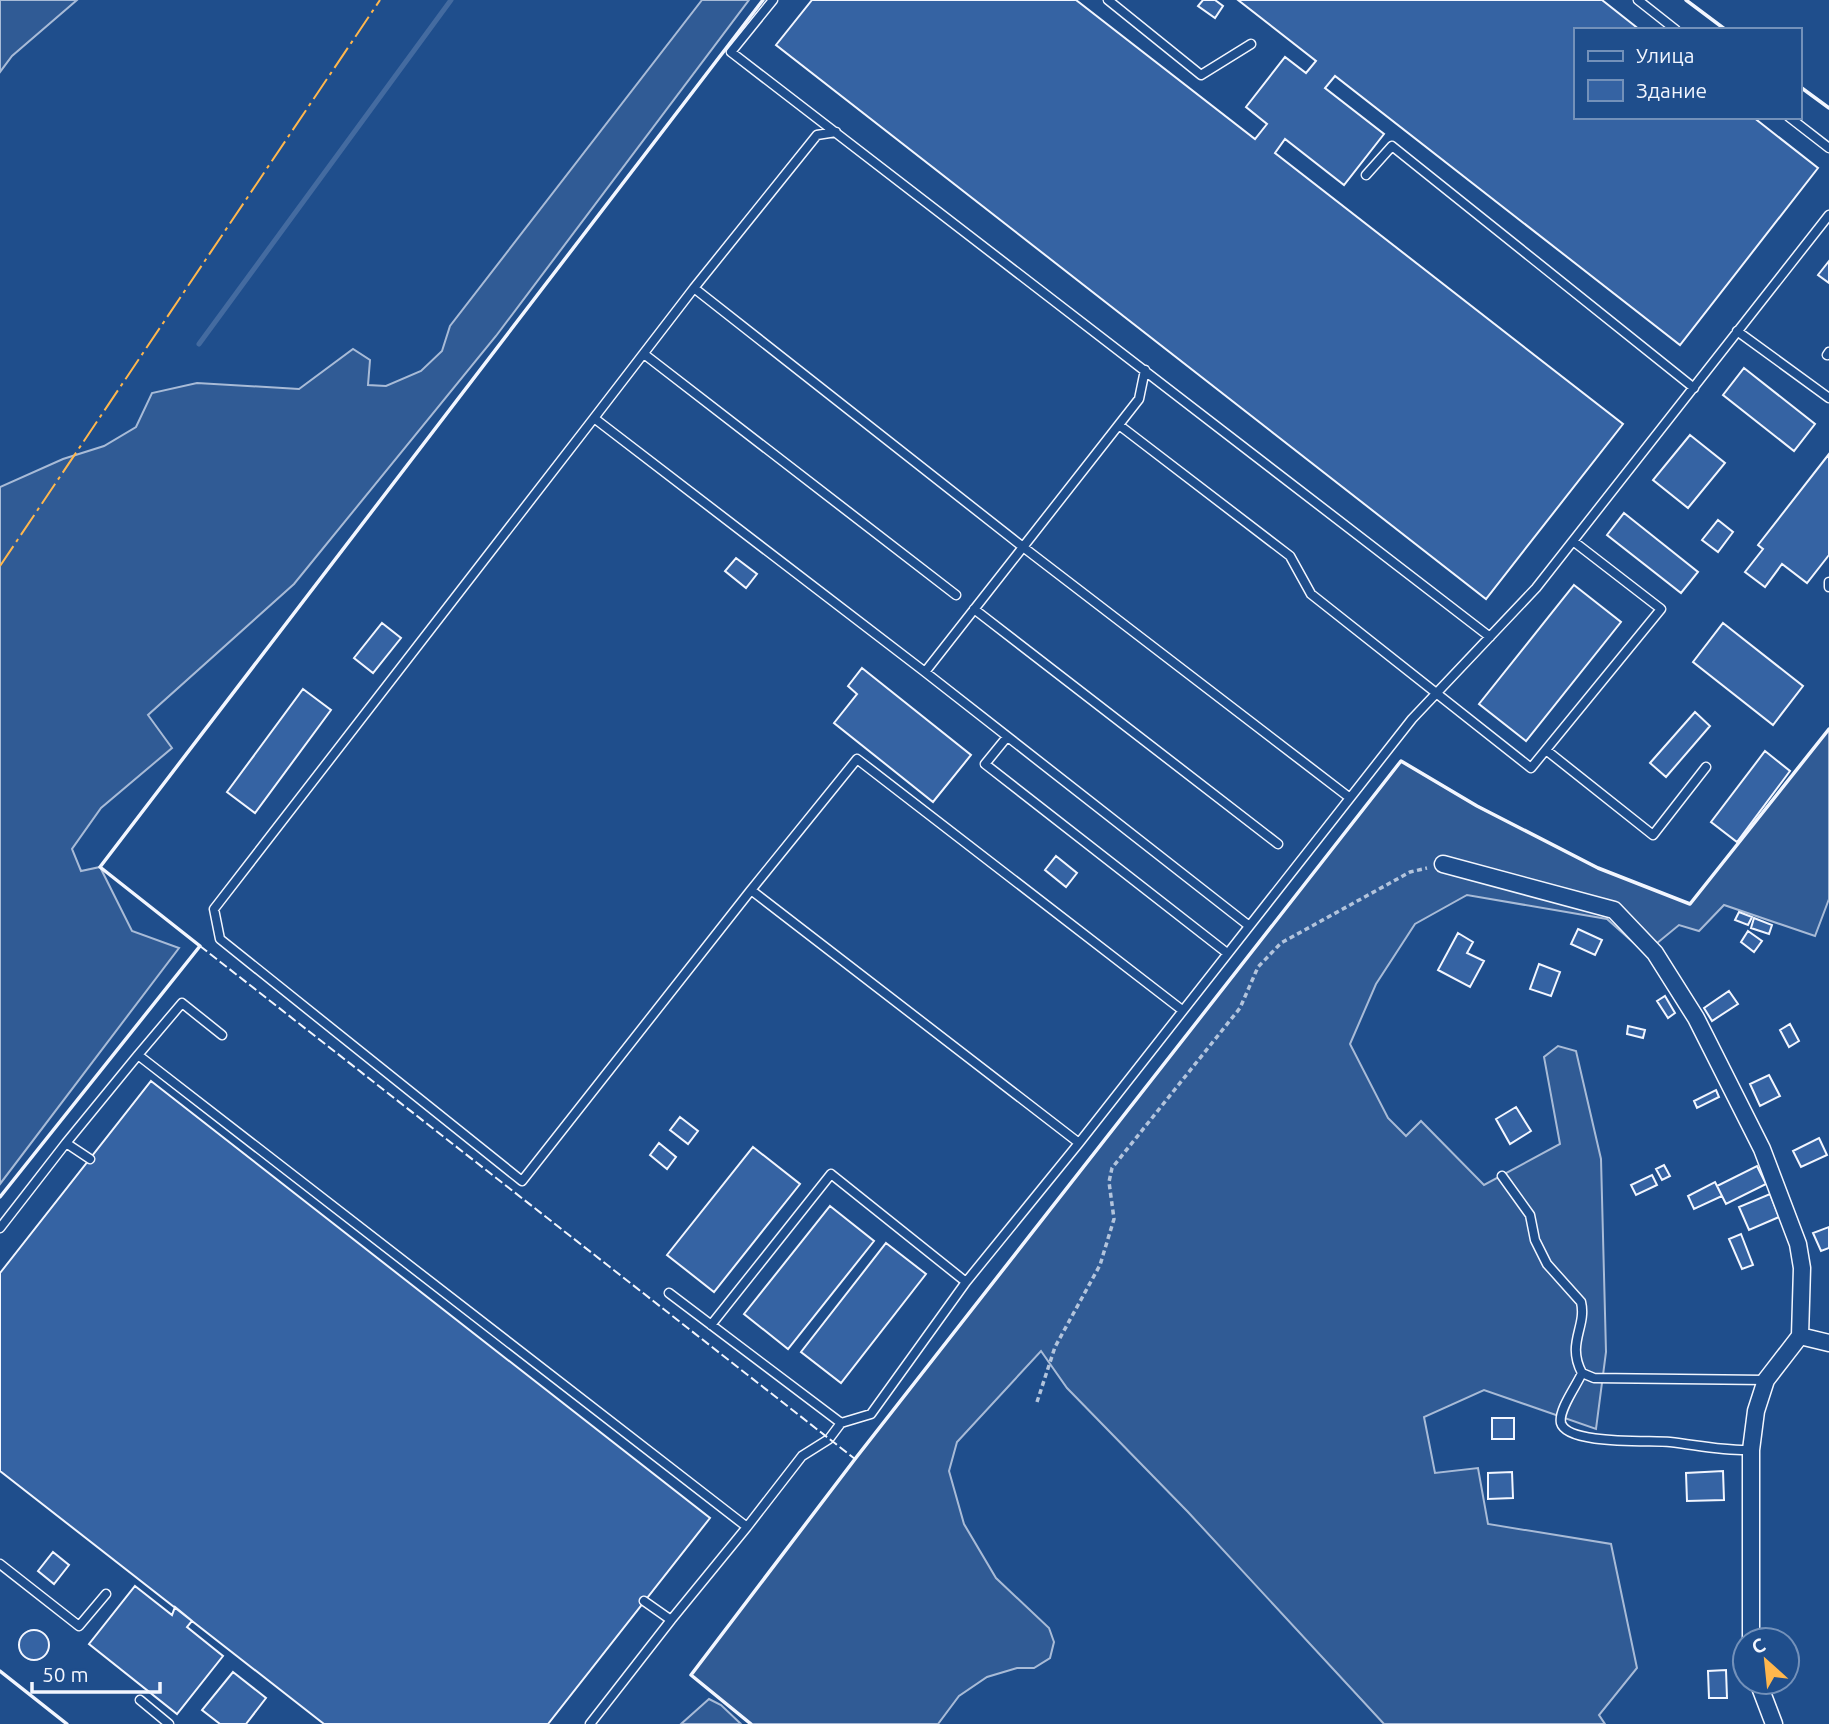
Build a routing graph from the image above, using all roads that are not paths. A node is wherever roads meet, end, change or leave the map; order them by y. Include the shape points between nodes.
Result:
1 (773, 0) edge
2 (1108, 0) edge
3 (1637, 0) edge
4 (1673, 28) edge
5 (1251, 44) dead end
6 (1792, 119) edge
7 (836, 132) junction
8 (1829, 148) edge
9 (1366, 176) dead end
10 (1829, 215) edge
11 (694, 288) junction
12 (1737, 331) junction
13 (644, 354) junction
14 (1145, 370) junction
15 (1694, 388) junction
16 (1829, 398) edge
17 (594, 418) junction
18 (1119, 425) junction
19 (1573, 541) junction
20 (1023, 547) junction
21 (956, 595) dead end
22 (974, 609) junction
23 (1490, 637) junction
24 (925, 672) junction
25 (1437, 693) junction
26 (1007, 737) junction
27 (1546, 750) junction
28 (1706, 767) dead end
29 (1350, 798) junction
30 (1278, 844) dead end
31 (1443, 864) road end
32 (751, 890) junction
33 (1248, 925) junction
34 (1227, 953) junction
35 (1182, 1010) junction
36 (222, 1035) dead end
37 (138, 1055) junction
38 (66, 1143) junction
39 (1079, 1143) junction
40 (90, 1158) dead end
41 (1503, 1176) dead end
42 (0, 1228) edge
43 (966, 1282) junction
44 (669, 1293) dead end
45 (712, 1325) junction
46 (1800, 1336) junction
47 (1829, 1343) edge
48 (1582, 1373) junction
49 (1766, 1380) junction
50 (841, 1423) junction
51 (1751, 1450) junction
52 (747, 1527) junction
53 (0, 1564) edge
54 (106, 1594) dead end
55 (644, 1601) dead end
56 (671, 1620) junction
57 (1751, 1626) edge
58 (1763, 1696) edge
59 (140, 1700) dead end
60 (169, 1724) edge
61 (590, 1724) edge
62 (1773, 1724) edge

1 - 7 lane via 731,52
2 - 5 lane via 1201,75
3 - 4 lane
6 - 8 lane
7 - 11 lane via 817,135
7 - 14 lane
9 - 15 lane via 1392,146
10 - 12 lane
11 - 13 lane
11 - 20 lane
12 - 15 lane
12 - 16 lane
13 - 17 lane
13 - 21 lane
14 - 18 lane via 1139,399
14 - 23 lane
15 - 19 lane
17 - 24 lane
17 - 32 lane via 214,909 220,939 522,1181
18 - 20 lane
18 - 25 lane via 1290,556 1311,594
19 - 23 lane
19 - 27 lane via 1661,609
20 - 22 lane
20 - 29 lane
22 - 24 lane
22 - 30 lane
23 - 25 lane
24 - 26 lane
25 - 27 lane via 1531,768
25 - 29 lane
26 - 33 lane
26 - 34 lane via 985,764
27 - 28 lane via 1653,835
29 - 33 lane
31 - 46 street via 1614,910 1655,953 1696,1018 1762,1149 1798,1244
32 - 35 lane via 857,759
32 - 39 lane
33 - 34 lane
34 - 35 lane
35 - 39 lane
36 - 37 lane via 182,1003
37 - 38 lane
37 - 52 lane
38 - 40 lane
38 - 42 lane
39 - 43 lane
41 - 48 lane via 1526,1207 1547,1264 1581,1302 1575,1361
43 - 45 lane via 831,1174
43 - 50 lane via 871,1414
44 - 45 lane
45 - 50 lane
46 - 47 street
46 - 49 street
48 - 49 lane via 1594,1378
48 - 51 lane via 1561,1415 1566,1431 1610,1441
49 - 51 street
50 - 52 lane via 829,1439 802,1456
51 - 57 street
52 - 56 lane
53 - 54 lane via 79,1626
55 - 56 lane
56 - 61 lane
58 - 62 street
59 - 60 lane

